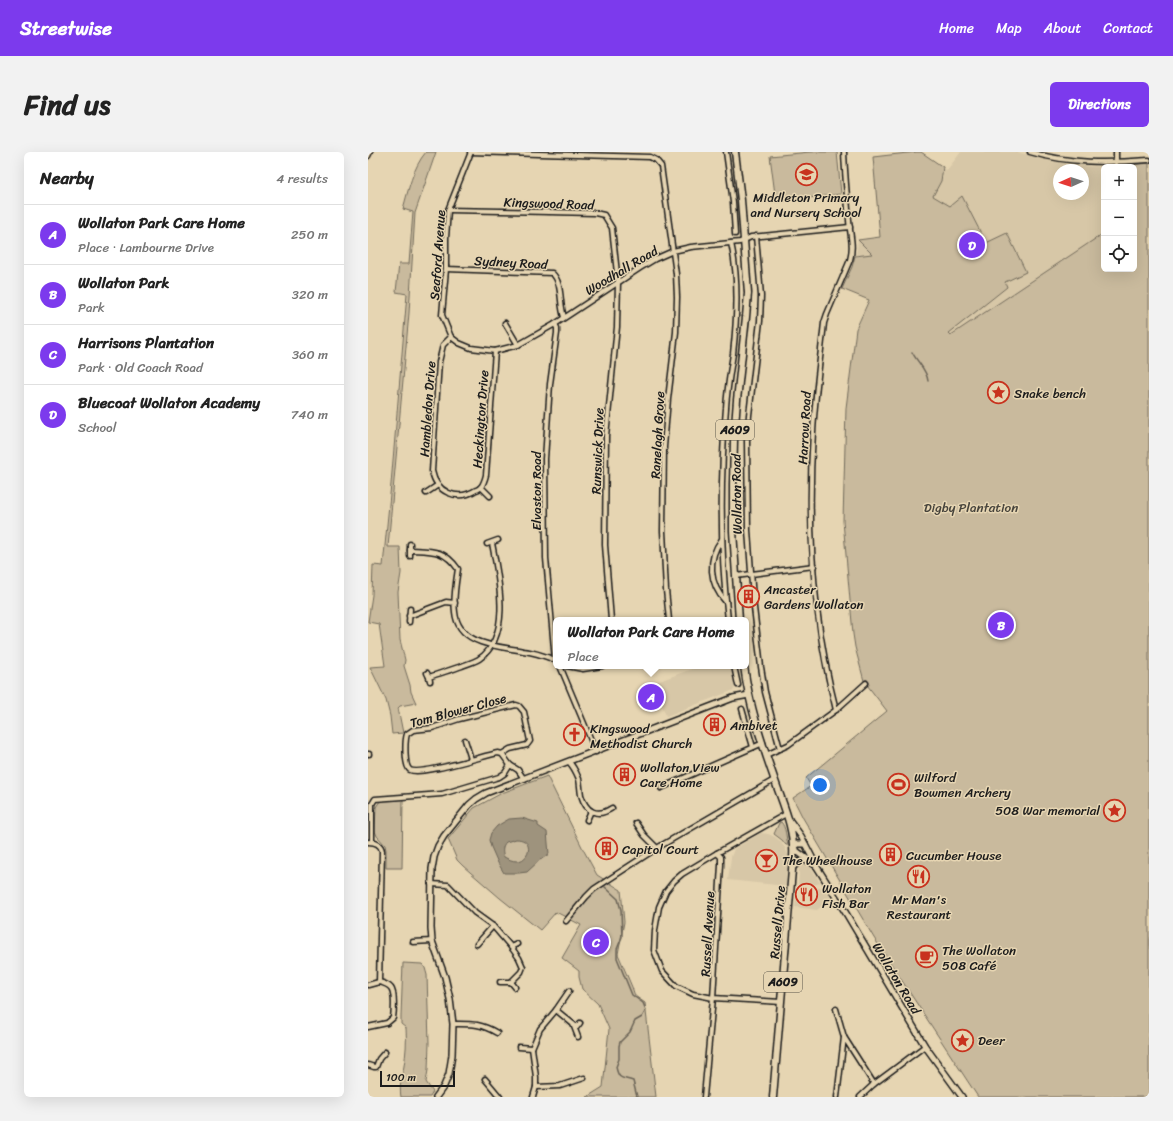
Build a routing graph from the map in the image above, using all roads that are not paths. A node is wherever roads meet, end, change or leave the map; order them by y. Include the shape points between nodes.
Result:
1 (370, 152) edge
2 (470, 152) edge
3 (726, 152) edge
4 (736, 152) edge
5 (844, 152) edge
6 (1030, 152) edge
7 (1116, 152) edge
8 (368, 156) edge
9 (1149, 160) edge
10 (1116, 163) junction
11 (448, 210) junction
12 (850, 227) junction
13 (735, 234) dead end
14 (756, 236) junction
15 (744, 240) junction
16 (731, 242) junction
17 (673, 251) junction
18 (446, 269) junction
19 (618, 282) junction
20 (564, 317) junction
21 (505, 322) dead end
22 (555, 324) junction
23 (451, 337) junction
24 (518, 345) junction
25 (495, 351) junction
26 (438, 485) junction
27 (481, 487) junction
28 (426, 493) dead end
29 (490, 496) dead end
30 (722, 539) junction
31 (498, 540) dead end
32 (492, 543) junction
33 (410, 544) dead end
34 (487, 544) dead end
35 (410, 550) junction
36 (410, 556) dead end
37 (814, 566) junction
38 (751, 573) junction
39 (736, 576) junction
40 (726, 602) junction
41 (454, 603) junction
42 (410, 609) dead end
43 (410, 616) junction
44 (611, 617) edge
45 (669, 617) edge
46 (728, 617) edge
47 (739, 617) edge
48 (409, 622) dead end
49 (553, 637) edge
50 (492, 645) junction
51 (553, 659) edge
52 (561, 669) edge
53 (735, 669) edge
54 (745, 669) edge
55 (429, 677) dead end
56 (866, 683) dead end
57 (738, 685) dead end
58 (749, 695) junction
59 (742, 709) dead end
60 (836, 710) junction
61 (465, 740) dead end
62 (763, 743) junction
63 (753, 747) junction
64 (780, 749) junction
65 (596, 752) junction
66 (502, 754) junction
67 (766, 755) junction
68 (471, 760) junction
69 (570, 762) junction
70 (510, 764) junction
71 (524, 779) junction
72 (774, 780) junction
73 (661, 788) dead end
74 (372, 802) edge
75 (612, 808) dead end
76 (591, 811) junction
77 (787, 816) junction
78 (587, 820) dead end
79 (636, 823) dead end
80 (643, 823) dead end
81 (640, 828) junction
82 (370, 842) edge
83 (805, 844) junction
84 (657, 848) junction
85 (794, 848) junction
86 (717, 853) junction
87 (810, 861) junction
88 (817, 867) junction
89 (792, 868) junction
90 (431, 884) junction
91 (566, 921) dead end
92 (493, 926) junction
93 (432, 941) junction
94 (413, 942) dead end
95 (477, 944) dead end
96 (517, 944) dead end
97 (511, 947) junction
98 (523, 967) junction
99 (529, 967) dead end
100 (379, 982) junction
101 (500, 982) dead end
102 (511, 982) junction
103 (368, 985) edge
104 (515, 987) dead end
105 (561, 992) dead end
106 (713, 998) junction
107 (781, 1002) junction
108 (556, 1010) junction
109 (836, 1010) dead end
110 (452, 1024) junction
111 (573, 1024) junction
112 (580, 1024) dead end
113 (368, 1027) edge
114 (497, 1033) dead end
115 (578, 1037) dead end
116 (844, 1037) junction
117 (925, 1046) junction
118 (519, 1047) dead end
119 (532, 1048) junction
120 (385, 1052) dead end
121 (368, 1065) edge
122 (584, 1078) dead end
123 (485, 1079) dead end
124 (874, 1084) junction
125 (536, 1087) junction
126 (959, 1096) edge
127 (436, 1097) edge
128 (500, 1097) edge
129 (533, 1097) edge
130 (704, 1097) edge
131 (773, 1097) edge
132 (837, 1097) edge
133 (860, 1097) edge

1 - 8 street
2 - 11 street, Seaford Avenue
2 - 17 street, Ranelagh Grove via 650,156 661,166
3 - 13 street
4 - 15 main road, Wollaton Road / A609
5 - 12 street, Harrow Road
6 - 10 street via 1082,162
7 - 10 street
9 - 10 street
11 - 18 street, Seaford Avenue
11 - 19 street, Kingswood Road via 604,215 612,228
12 - 14 street, Woodhall Road
12 - 37 street, Harrow Road via 852,253 824,323 816,383 811,491
14 - 15 street, Woodhall Road
14 - 38 street, Wollaton Road via 761,296 760,321 746,447
15 - 16 street, Woodhall Road
15 - 39 main road, Wollaton Road / A609 via 747,304 734,440 733,531
16 - 17 street, Woodhall Road
16 - 30 street, Wollaton Road via 735,266 736,304 724,428
17 - 19 street, Woodhall Road
17 - 45 street, Ranelagh Grove via 678,297 664,447 663,531
18 - 20 street, Sydney Road via 552,273 559,282
18 - 23 street, Seaford Avenue via 442,315
19 - 20 street, Woodhall Road
19 - 44 street, Runswick Drive via 617,327 606,436 605,545
20 - 22 street, Woodhall Road
21 - 24 street
22 - 24 street, Woodhall Road
22 - 49 street, Elvaston Road via 557,333 550,384 545,459 546,558
23 - 25 street, Woodhall Road via 471,348
23 - 26 street, Hambledon Drive via 443,345 439,362 432,471
24 - 25 street, Woodhall Road
25 - 27 street, Heckington Drive via 487,472
26 - 27 street, Heckington Drive via 445,491 459,496
26 - 28 street
27 - 29 street, Heckington Drive
30 - 40 street, Wollaton Road
30 - 40 street via 714,553 712,570 715,586
31 - 32 street
32 - 34 street
32 - 50 street via 500,585 498,630
33 - 35 street
35 - 36 street
35 - 41 street via 438,552 455,565 458,569
37 - 38 street
37 - 60 street, Harrow Road via 823,650
38 - 39 street
38 - 64 street, Wollaton Road via 761,666
39 - 47 main road, Wollaton Road / A609
40 - 46 street, Wollaton Road
41 - 43 street via 446,602
41 - 50 street via 457,623 463,632 471,638
42 - 43 street
43 - 48 street
50 - 51 street via 535,653
50 - 55 street via 478,660
52 - 65 street
53 - 57 street
54 - 58 main road, Wollaton Road / A609
56 - 60 street
58 - 62 main road, Wollaton Road / A609
58 - 65 street via 733,698
59 - 63 street
60 - 64 street
61 - 68 street
62 - 63 street
62 - 67 main road, Wollaton Road / A609
63 - 73 street
64 - 67 street
65 - 69 street
66 - 68 street, Tom Blower Close
66 - 68 street, Tom Blower Close via 527,745 530,741 524,712 516,705 459,718 438,726 413,730 407,734 406,762 410,770 432,770
66 - 70 street
67 - 72 main road, Wollaton Road / A609
69 - 71 street
69 - 76 street via 576,770 582,796
70 - 71 street
70 - 74 street via 499,777 448,792
71 - 90 street via 486,793 469,805 438,846
72 - 77 main road, Wollaton Road / A609
72 - 84 street
74 - 82 street
75 - 76 street via 601,813
76 - 78 street
77 - 83 street, Wollaton Road
77 - 85 main road, Wollaton Road / A609
77 - 86 street
79 - 81 street
80 - 81 street
81 - 84 street
82 - 100 street via 378,844 382,852
83 - 85 street via 797,844
83 - 88 street, Wollaton Road
84 - 91 street via 594,889
85 - 87 street, Wollaton Road
85 - 89 main road, Wollaton Road / A609
86 - 106 street, Russell Avenue via 721,857 721,865
86 - 106 street via 682,874 666,891 659,907 654,950 662,971 676,986 693,994
87 - 88 street, Wollaton Road
87 - 89 street via 800,861
88 - 117 street, Wollaton Road
89 - 107 main road, Russell Drive / A609
90 - 92 street via 448,885 475,913
90 - 93 street
92 - 95 street
92 - 97 street
93 - 94 street
93 - 110 street via 445,977
96 - 97 street
97 - 98 street via 520,958
98 - 99 street
98 - 102 street
100 - 103 street
100 - 113 street via 392,989 393,1018 388,1023
101 - 102 street
102 - 104 street
105 - 108 street via 567,993
106 - 107 street
106 - 130 street, Russell Avenue
107 - 131 main road, Russell Drive / A609
108 - 111 street
108 - 119 street via 540,1029
109 - 116 street
110 - 114 street via 479,1024
110 - 127 street via 449,1074
111 - 112 street via 578,1027
111 - 115 street
116 - 124 street
116 - 132 street
117 - 124 street
117 - 126 street, Wollaton Road
118 - 119 street
119 - 125 street
120 - 121 street via 376,1067
122 - 125 street via 560,1086
123 - 128 street via 491,1081
124 - 133 street
125 - 129 street

